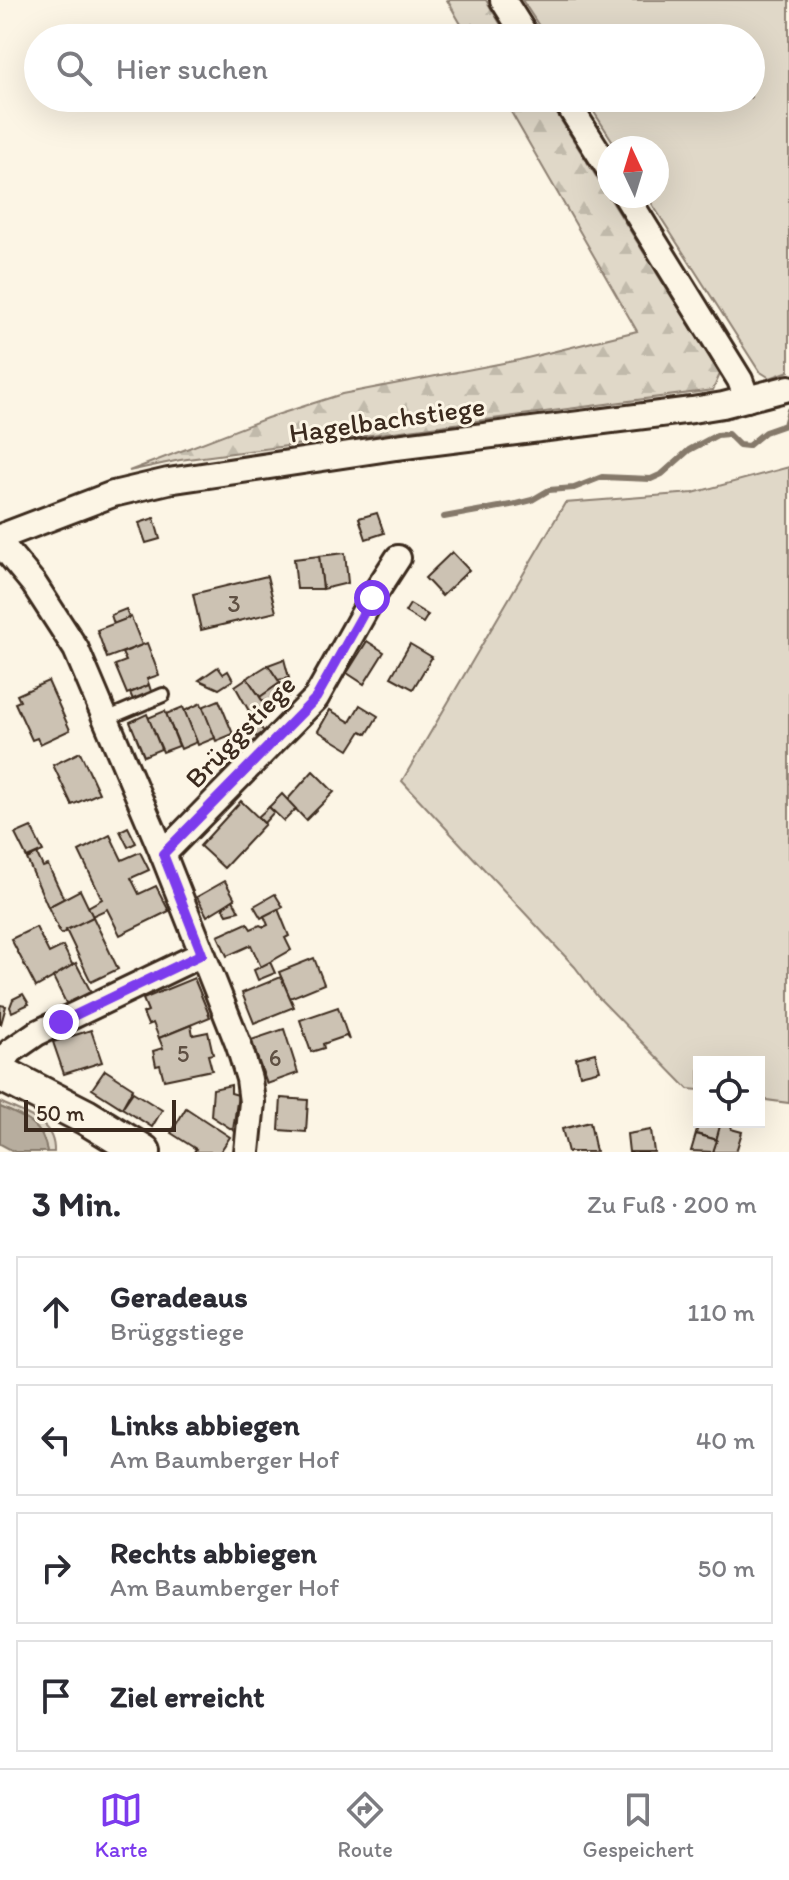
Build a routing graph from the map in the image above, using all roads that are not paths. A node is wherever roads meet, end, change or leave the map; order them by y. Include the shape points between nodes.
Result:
1 (503, 0) edge
2 (518, 24) edge
3 (573, 112) edge
4 (597, 150) edge
5 (633, 208) edge
6 (789, 388) edge
7 (747, 399) junction
8 (0, 537) edge
9 (398, 558) dead end
10 (163, 695) dead end
11 (106, 719) junction
12 (163, 854) junction
13 (202, 954) junction
14 (0, 1066) edge
15 (0, 1073) edge
16 (143, 1152) edge
17 (247, 1152) edge

1 - 2 street
3 - 4 street
5 - 7 street
6 - 7 street, Hagelbachstiege
7 - 8 street, Hagelbachstiege via 168,481 113,494
8 - 11 street via 76,649
9 - 12 street, Brüggstiege via 316,698
10 - 11 lane
11 - 12 street
12 - 13 street
13 - 14 street via 37,1033
13 - 17 street via 249,1079
15 - 16 main road

